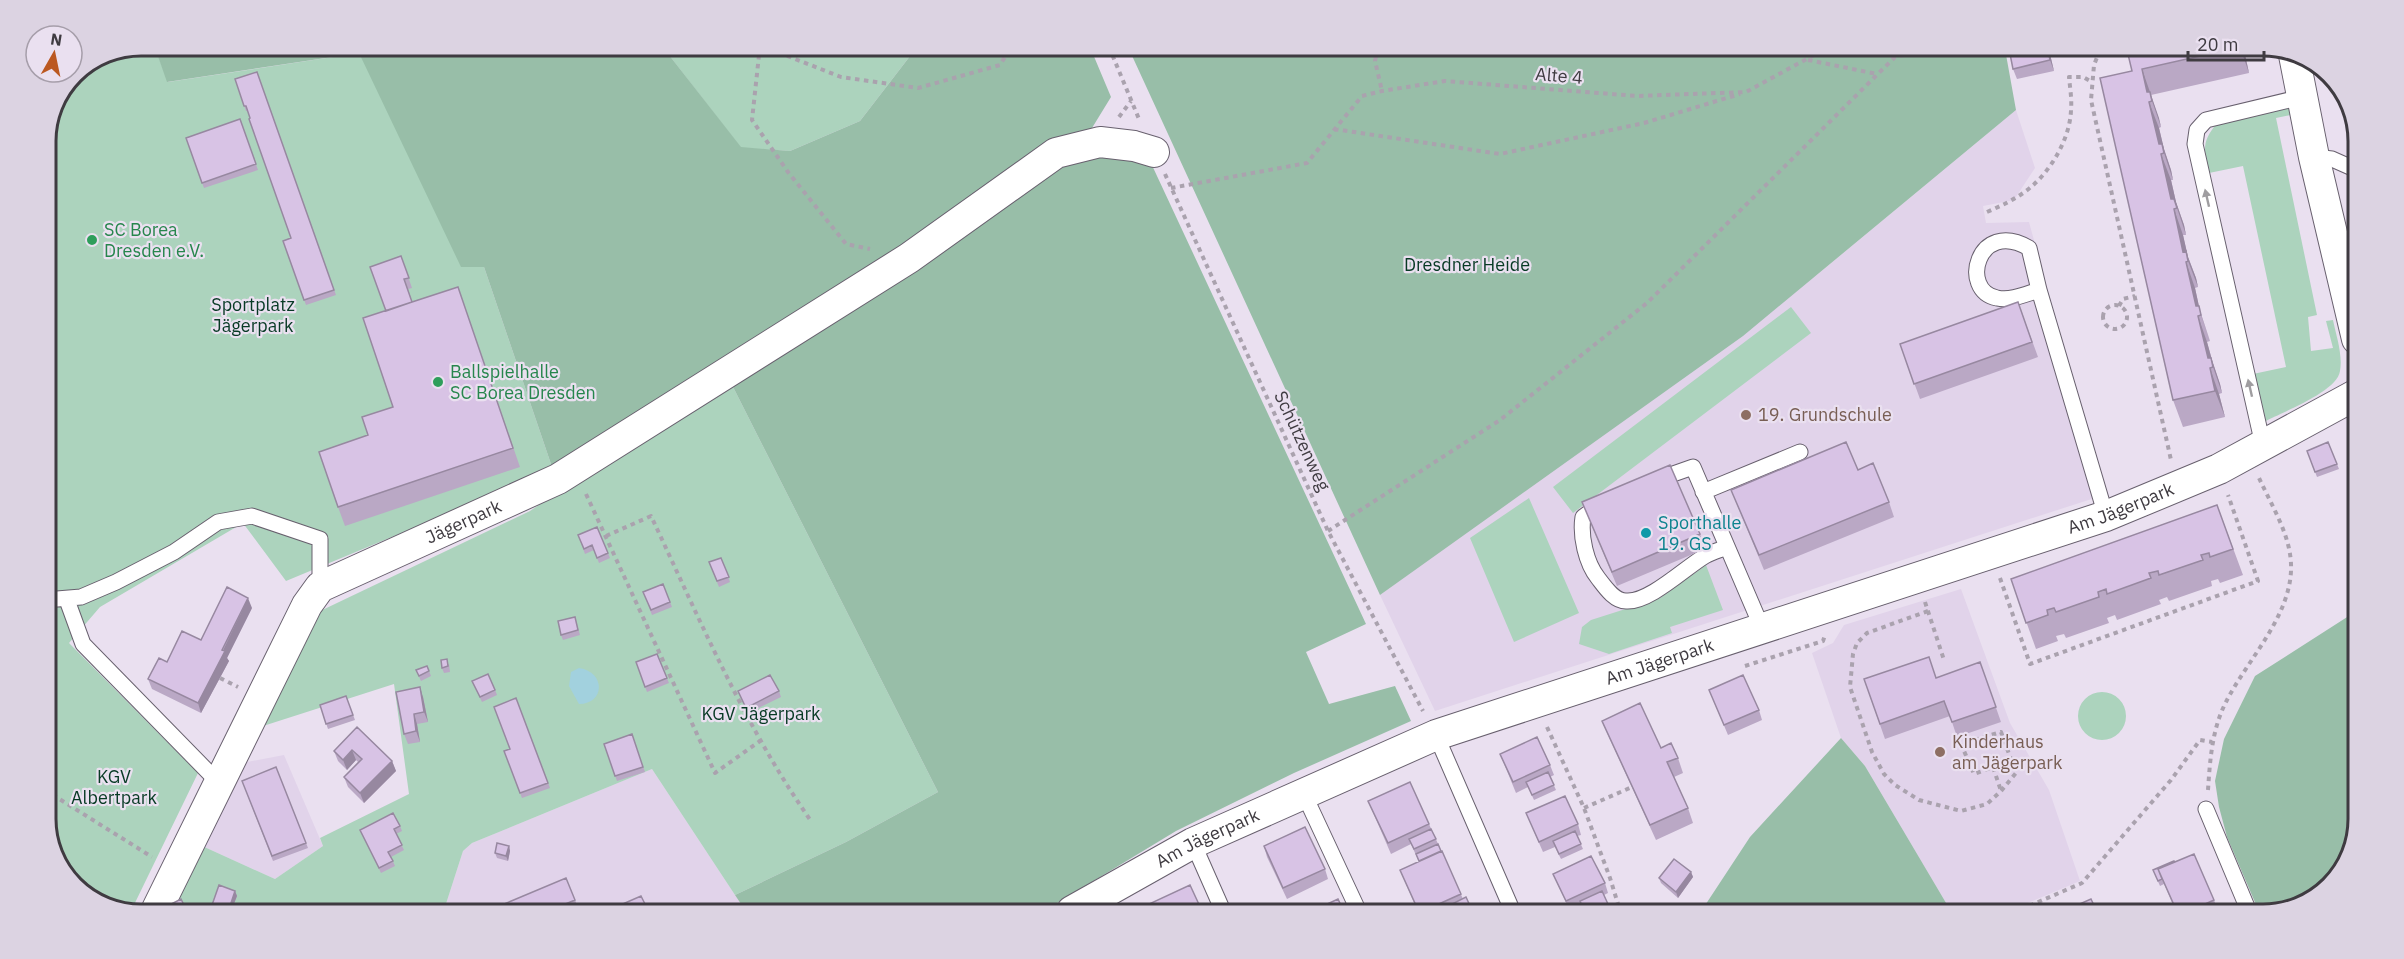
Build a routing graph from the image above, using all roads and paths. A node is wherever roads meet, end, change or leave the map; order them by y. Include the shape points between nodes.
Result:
1 (760, 55) edge
2 (784, 55) edge
3 (1006, 55) edge
4 (1112, 55) edge
5 (1376, 55) edge
6 (1815, 55) edge
7 (1903, 55) edge
8 (2098, 55) edge
9 (1807, 60) junction
10 (2295, 62) edge
11 (1878, 74) junction
12 (2092, 82) junction
13 (1382, 91) junction
14 (1746, 92) junction
15 (2302, 97) junction
16 (1131, 101) dead end
17 (1334, 129) junction
18 (1154, 152) joint
19 (2314, 157) junction
20 (2348, 166) edge
21 (1171, 188) junction
22 (1987, 212) dead end
23 (909, 258) junction
24 (2038, 290) junction
25 (2348, 294) edge
26 (2135, 296) junction
27 (2119, 306) junction
28 (2348, 399) edge
29 (2255, 449) junction
30 (1800, 452) dead end
31 (574, 469) junction
32 (2219, 469) junction
33 (1646, 484) edge
34 (2177, 487) junction
35 (1703, 492) junction
36 (1616, 497) edge
37 (2106, 516) junction
38 (1328, 531) junction
39 (606, 536) junction
40 (1727, 547) junction
41 (1992, 554) junction
42 (1918, 578) junction
43 (320, 587) junction
44 (56, 600) edge
45 (67, 600) junction
46 (1928, 611) junction
47 (1762, 628) junction
48 (1944, 660) dead end
49 (220, 678) edge
50 (238, 692) dead end
51 (1535, 702) junction
52 (1436, 735) junction
53 (760, 741) junction
54 (2212, 742) junction
55 (219, 783) junction
56 (1632, 787) edge
57 (2001, 791) junction
58 (1304, 794) junction
59 (56, 797) edge
60 (1584, 808) junction
61 (2206, 809) joint
62 (811, 821) dead end
63 (1193, 843) junction
64 (175, 872) junction
65 (159, 904) edge
66 (1084, 904) edge
67 (1220, 904) edge
68 (1355, 904) edge
69 (1510, 904) edge
70 (1618, 904) edge
71 (2034, 904) edge
72 (2246, 904) edge

1 - 23 path via 752,120 788,172 846,244
2 - 3 path via 841,77 918,88 1000,65
4 - 16 path
5 - 13 path
6 - 9 path, Alte 4
7 - 11 path via 1895,57
8 - 12 path
9 - 11 path
9 - 14 path, Alte 4
10 - 15 street
11 - 38 path via 1647,303 1500,420
12 - 22 path via 2069,77 2071,110 2067,136 2054,159 2033,186
12 - 26 path via 2091,100
13 - 14 path, Alte 4 via 1445,81 1637,96
13 - 17 path, Alte 4 via 1362,96
14 - 17 path via 1644,123 1500,154
15 - 19 street
29 -> 15 lane via 2195,144 2198,130 2206,120
17 - 21 path, Alte 4 via 1307,163
18 - 21 path, Schützenweg
18 - 23 street, Jägerpark via 1100,142 1056,153
19 - 20 lane
19 - 25 street
21 - 38 path, Schützenweg
23 - 31 street, Jägerpark
24 - 24 lane via 2029,248 2016,240 1999,241 1978,258 1976,273 1982,289 1995,298 2011,299
24 - 37 lane
26 - 27 path via 2123,299
26 - 34 path
27 - 27 path via 2109,307 2104,314 2106,324 2114,329 2124,326 2128,317
28 - 29 street, Am Jägerpark
29 - 32 street, Am Jägerpark
29 - 54 path via 2290,554 2290,577 2277,619 2225,703
30 - 35 lane
31 - 39 path
31 - 43 street, Jägerpark
32 - 34 street, Am Jägerpark
32 - 41 path via 2258,581 2030,664
33 - 35 lane via 1693,467
34 - 37 street, Am Jägerpark
35 - 40 lane
36 - 40 lane via 1588,512 1582,523 1583,540 1596,575 1617,599 1637,599 1671,582 1705,556
37 - 41 street, Am Jägerpark
38 - 52 path, Schützenweg
39 - 53 path via 651,516
39 - 53 path via 715,772
40 - 47 lane
41 - 42 street, Am Jägerpark
42 - 46 path
42 - 47 street, Am Jägerpark
43 - 45 lane via 320,539 252,516 218,522 174,552 116,582
43 - 55 street via 307,605
44 - 45 lane
45 - 55 lane via 83,644
46 - 48 path
46 - 57 path via 1867,633 1857,642 1850,687 1872,752 1884,774 1918,800 1961,811 1987,804
47 - 51 street, Am Jägerpark
49 - 50 path via 240,688
51 - 52 street, Am Jägerpark
51 - 60 path
52 - 58 street, Am Jägerpark
52 - 69 lane
53 - 62 path
54 - 61 path
54 - 71 path via 2200,740 2082,884
55 - 64 street
56 - 60 path
57 - 57 path via 2016,774 2001,732 1961,744 1974,774 1994,767
58 - 63 street, Am Jägerpark
58 - 68 lane
59 - 64 path
60 - 70 path
61 - 72 lane
63 - 66 street, Am Jägerpark
63 - 67 lane
64 - 65 street

